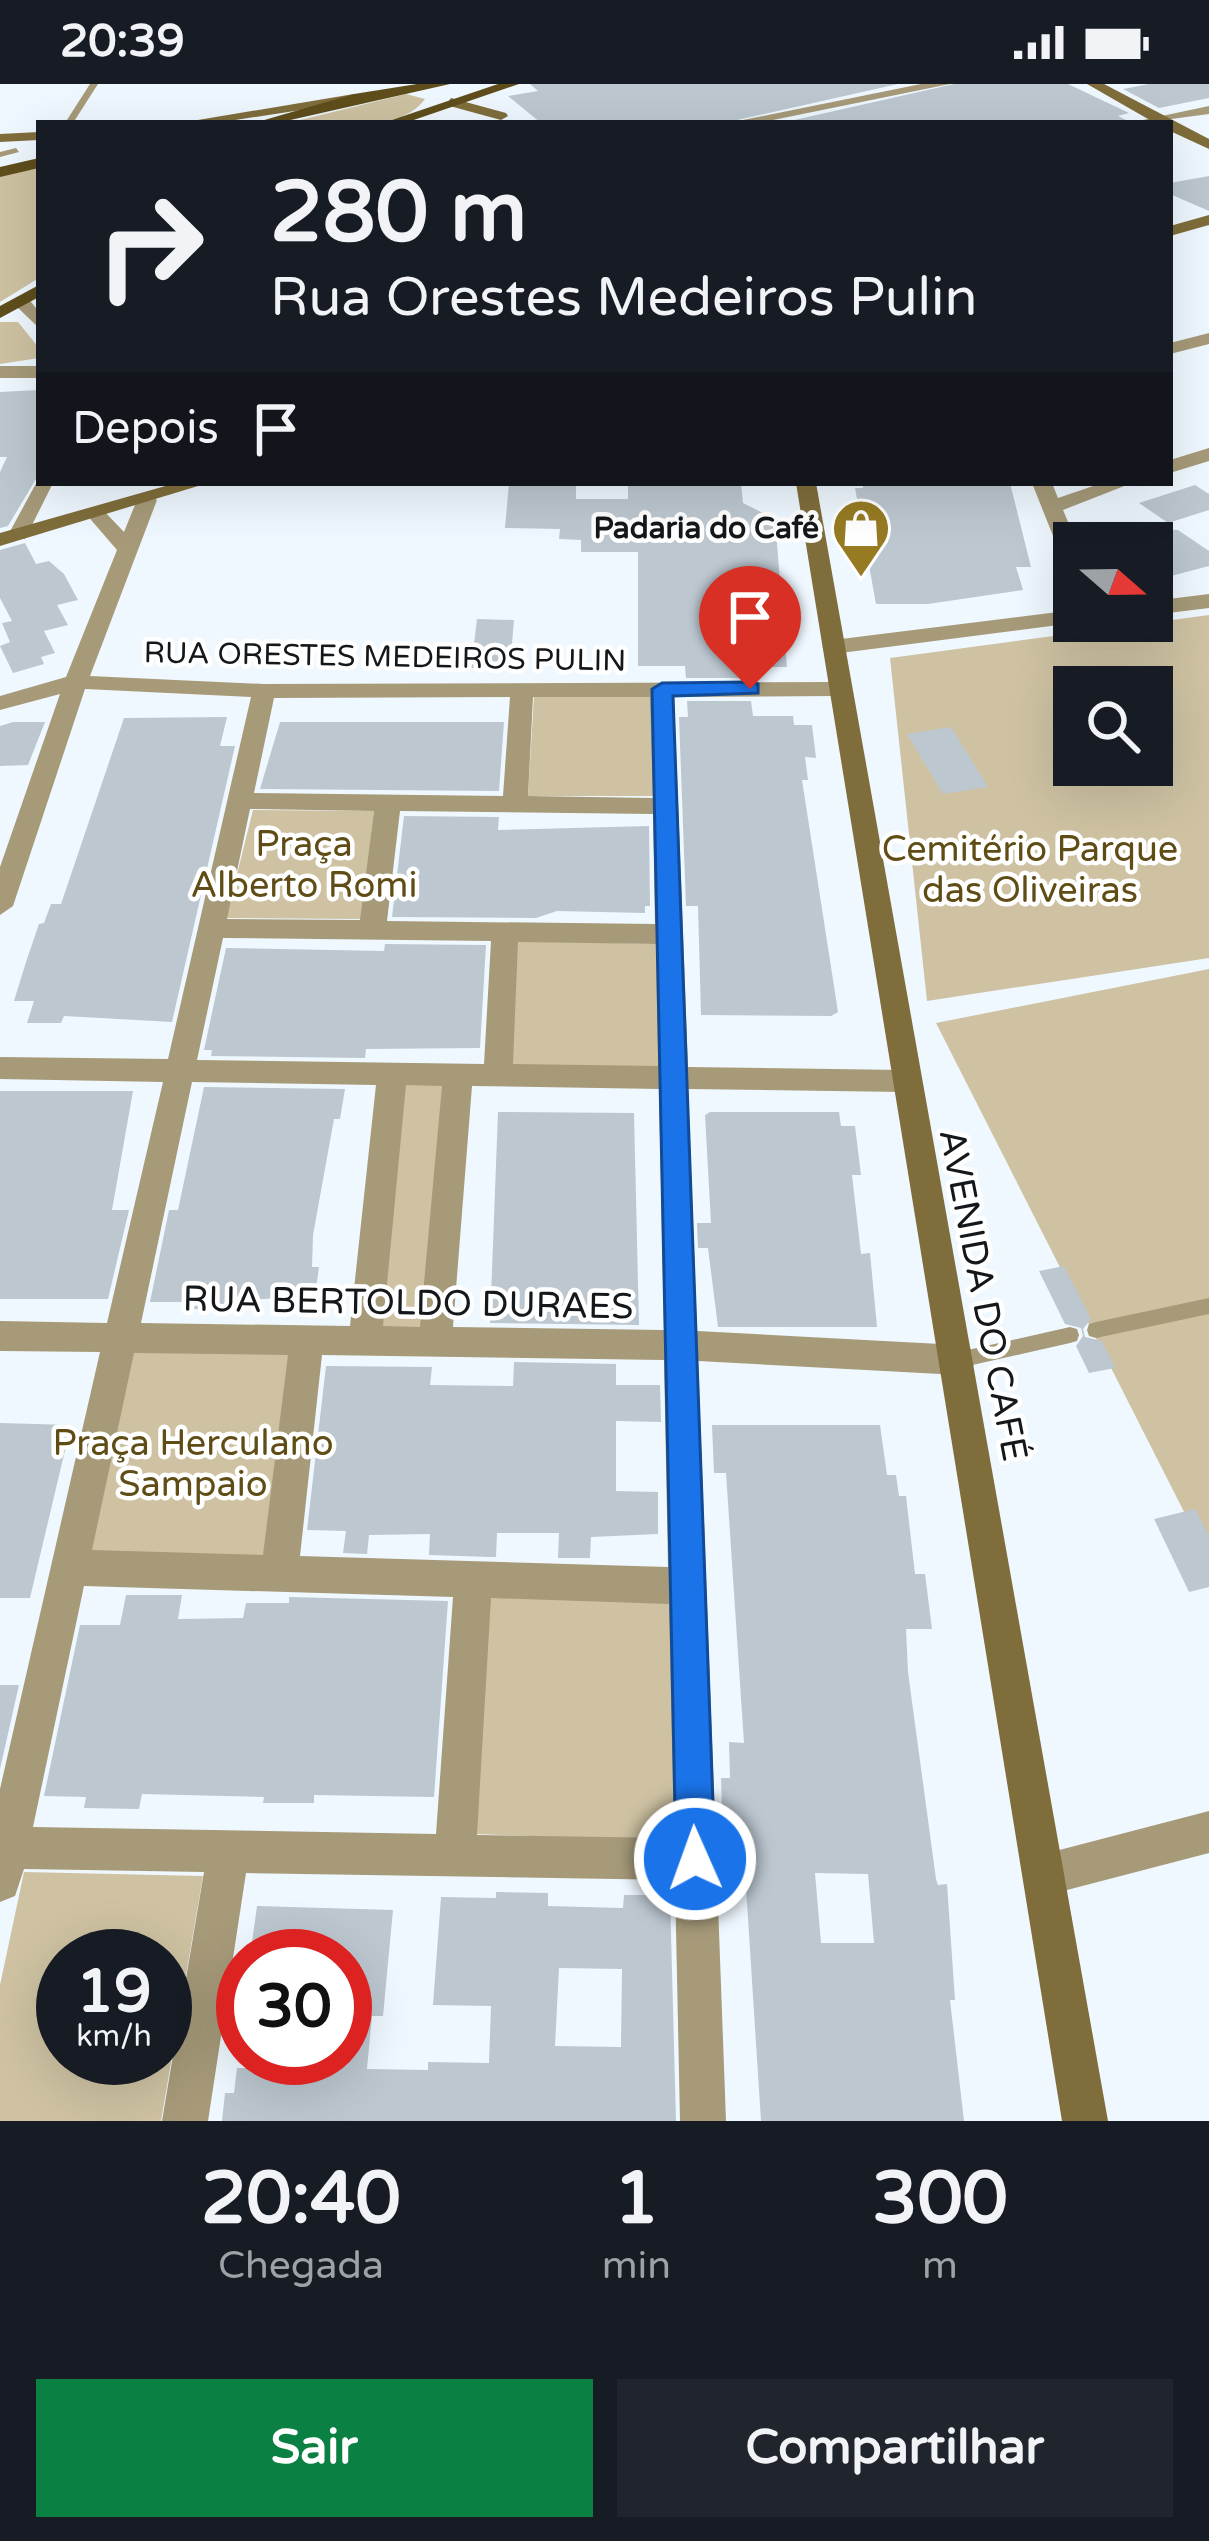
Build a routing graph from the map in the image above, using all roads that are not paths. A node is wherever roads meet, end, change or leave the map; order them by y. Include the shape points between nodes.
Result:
1 (94, 84) edge
2 (443, 84) edge
3 (512, 84) edge
4 (943, 84) edge
5 (1094, 84) edge
6 (416, 89) junction
7 (478, 89) edge
8 (353, 98) junction
9 (451, 102) junction
10 (1209, 110) edge
11 (72, 120) edge
12 (207, 120) edge
13 (272, 120) edge
14 (399, 120) edge
15 (505, 120) edge
16 (751, 120) edge
17 (1156, 120) edge
18 (1172, 120) edge
19 (1173, 128) edge
20 (36, 136) edge
21 (0, 138) edge
22 (1209, 145) edge
23 (36, 164) edge
24 (0, 172) edge
25 (1209, 220) edge
26 (1173, 230) edge
27 (36, 292) edge
28 (22, 302) junction
29 (0, 313) edge
30 (36, 319) edge
31 (1209, 338) edge
32 (1173, 348) edge
33 (0, 372) edge
34 (36, 372) edge
35 (1209, 454) edge
36 (1173, 466) edge
37 (41, 486) edge
38 (189, 486) edge
39 (806, 486) edge
40 (1043, 486) edge
41 (1113, 486) edge
42 (146, 500) junction
43 (1051, 507) junction
44 (96, 514) junction
45 (1057, 522) edge
46 (9, 537) edge
47 (128, 549) junction
48 (1209, 601) edge
49 (1173, 605) edge
50 (1053, 620) edge
51 (833, 647) junction
52 (76, 682) junction
53 (837, 688) junction
54 (662, 689) junction
55 (521, 690) junction
56 (264, 691) junction
57 (0, 704) edge
58 (240, 801) junction
59 (388, 803) junction
60 (514, 804) junction
61 (665, 806) junction
62 (0, 906) edge
63 (212, 928) junction
64 (372, 930) junction
65 (506, 932) junction
66 (668, 934) junction
67 (0, 1068) edge
68 (181, 1068) junction
69 (392, 1073) junction
70 (458, 1074) junction
71 (497, 1075) junction
72 (671, 1079) junction
73 (903, 1081) junction
74 (1209, 1306) edge
75 (1096, 1330) dead end
76 (1070, 1335) dead end
77 (0, 1336) edge
78 (120, 1338) junction
79 (307, 1341) junction
80 (365, 1341) junction
81 (435, 1342) junction
82 (679, 1345) junction
83 (959, 1360) junction
84 (70, 1567) junction
85 (279, 1573) junction
86 (473, 1579) junction
87 (687, 1586) junction
88 (1209, 1832) edge
89 (228, 1852) junction
90 (454, 1856) junction
91 (695, 1859) junction
92 (4, 1865) edge
93 (1044, 1875) junction
94 (185, 2121) edge
95 (703, 2121) edge
96 (1085, 2121) edge

1 - 11 lane
2 - 6 main road
3 - 7 main road
4 - 16 street
5 - 17 street
6 - 8 main road
6 - 9 main road
7 - 9 main road
7 - 15 street
8 - 12 street
8 - 13 main road
9 - 14 main road
9 - 15 street
10 - 18 street
19 - 22 street
20 - 21 street
23 - 24 main road
25 - 26 street
27 - 28 main road
28 - 29 main road
28 - 30 street
31 - 32 street
33 - 34 street
35 - 36 street
37 - 46 street
38 - 42 street
39 - 51 street, AVENIDA DO CAFÉ
40 - 43 street
41 - 43 street
42 - 44 street
42 - 47 street
43 - 45 street
44 - 46 street
44 - 47 street
47 - 52 street
48 - 49 street
50 - 51 street
51 - 53 street, AVENIDA DO CAFÉ
52 - 56 street, RUA ORESTES MEDEIROS PULIN
52 - 57 street, RUA ORESTES MEDEIROS PULIN
52 - 62 street
53 - 54 street, RUA ORESTES MEDEIROS PULIN
53 - 73 street, AVENIDA DO CAFÉ
54 - 55 street, RUA ORESTES MEDEIROS PULIN
54 - 61 street
55 - 56 street, RUA ORESTES MEDEIROS PULIN
55 - 60 street
56 - 58 street
58 - 59 street
58 - 63 street
59 - 60 street
59 - 64 street
60 - 61 street
61 - 66 street
63 - 64 street
63 - 68 street
64 - 65 street
65 - 66 street
65 - 71 street
66 - 72 street
67 - 68 street
68 - 69 street
68 - 78 street
69 - 70 street
69 - 80 street
70 - 71 street
70 - 81 street
71 - 72 street
72 - 73 street
72 - 82 street
73 - 83 street, AVENIDA DO CAFÉ
74 - 75 lane
76 - 83 lane
77 - 78 street, RUA BERTOLDO DURAES
78 - 79 street, RUA BERTOLDO DURAES
78 - 84 street
79 - 80 street, RUA BERTOLDO DURAES
79 - 85 street
80 - 81 street, RUA BERTOLDO DURAES
81 - 82 street, RUA BERTOLDO DURAES
82 - 83 street, RUA BERTOLDO DURAES
82 - 87 street
83 - 93 street, AVENIDA DO CAFÉ
84 - 85 street
84 - 92 street
85 - 86 street
86 - 87 street
86 - 90 street
87 - 91 street
88 - 93 street
89 - 90 street
89 - 92 street
89 - 94 street
90 - 91 street
91 - 95 street
93 - 96 street, AVENIDA DO CAFÉ

